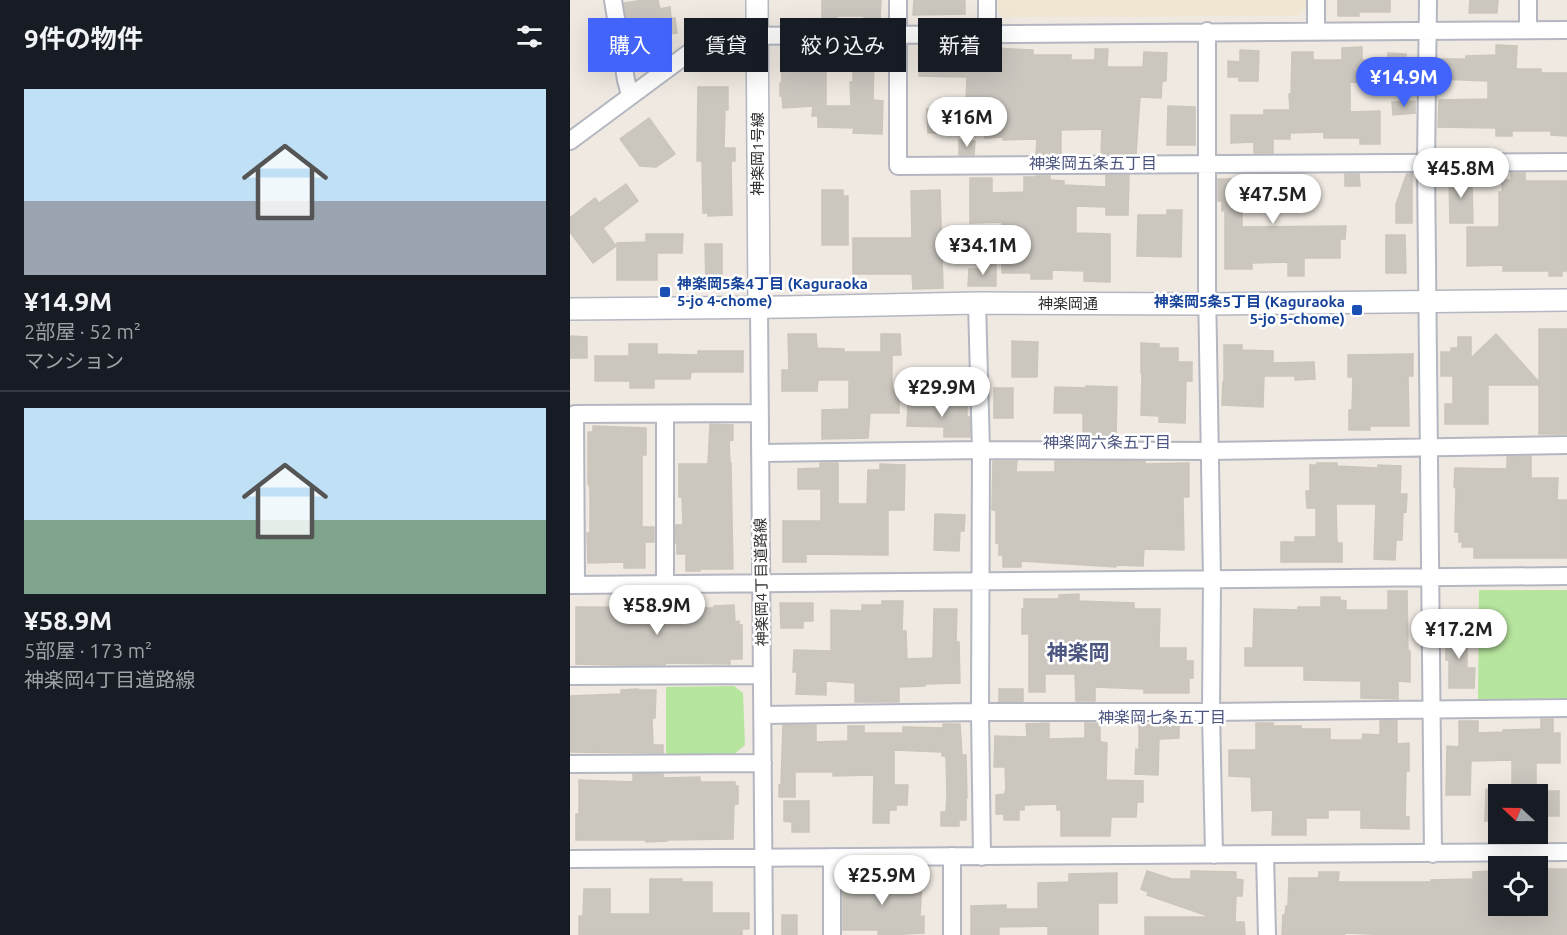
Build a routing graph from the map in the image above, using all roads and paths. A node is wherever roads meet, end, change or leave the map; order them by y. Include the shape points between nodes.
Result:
1 (613, 0) edge
2 (757, 0) edge
3 (898, 0) edge
4 (987, 0) edge
5 (1316, 0) edge
6 (1428, 0) edge
7 (1528, 0) edge
8 (757, 18) edge
9 (898, 18) edge
10 (987, 18) edge
11 (1528, 30) junction
12 (1567, 30) edge
13 (1316, 31) junction
14 (1428, 31) junction
15 (1207, 32) junction
16 (1002, 34) edge
17 (684, 56) edge
18 (757, 72) edge
19 (898, 72) edge
20 (630, 95) junction
21 (570, 141) edge
22 (1567, 162) edge
23 (1426, 164) junction
24 (1208, 165) junction
25 (1428, 300) junction
26 (1567, 300) edge
27 (977, 303) junction
28 (1208, 304) junction
29 (759, 307) junction
30 (570, 309) edge
31 (759, 413) junction
32 (665, 414) junction
33 (1567, 445) edge
34 (1430, 448) junction
35 (981, 450) junction
36 (1210, 450) junction
37 (760, 453) junction
38 (1567, 576) edge
39 (1431, 577) junction
40 (1212, 579) junction
41 (982, 581) junction
42 (761, 583) junction
43 (665, 584) junction
44 (573, 585) edge
45 (762, 675) junction
46 (570, 676) edge
47 (1431, 708) junction
48 (1567, 708) edge
49 (1211, 711) junction
50 (981, 712) junction
51 (762, 715) junction
52 (763, 763) junction
53 (570, 764) edge
54 (1567, 852) edge
55 (1433, 854) junction
56 (1214, 855) junction
57 (1266, 855) junction
58 (832, 856) junction
59 (952, 856) junction
60 (764, 857) junction
61 (982, 857) junction
62 (570, 859) edge
63 (764, 935) edge
64 (832, 935) edge
65 (952, 935) edge
66 (1267, 935) edge

1 - 20 street
2 - 8 street, 神楽岡1号線
3 - 9 street
4 - 10 street
5 - 13 street
6 - 14 street
7 - 11 street
11 - 12 street
11 - 14 street
13 - 14 street
13 - 15 street
14 - 23 street
15 - 16 street
15 - 24 street
17 - 20 street
18 - 29 street, 神楽岡1号線
19 - 24 street via 898,166
20 - 21 street
22 - 23 street
23 - 24 street
23 - 25 street
24 - 28 street
25 - 26 street, 神楽岡通
25 - 28 street, 神楽岡通
25 - 34 street
27 - 28 street, 神楽岡通
27 - 29 street, 神楽岡通
27 - 35 street
28 - 36 street
29 - 30 street, 神楽岡通
29 - 31 street, 神楽岡4丁目道路線
31 - 32 street
31 - 37 street, 神楽岡4丁目道路線
32 - 43 street
32 - 44 street via 575,414
33 - 34 street
34 - 36 street
34 - 39 street
35 - 36 street
35 - 37 street
35 - 41 street
36 - 40 street
37 - 42 street, 神楽岡4丁目道路線
38 - 39 street
39 - 40 street
39 - 47 street
40 - 41 street
40 - 49 street
41 - 42 street
41 - 50 street
42 - 43 street
42 - 45 street, 神楽岡4丁目道路線
43 - 44 street
45 - 46 street
45 - 51 street, 神楽岡4丁目道路線
47 - 48 street
47 - 49 street
47 - 55 street
49 - 50 street
49 - 56 street
50 - 51 street
50 - 61 street
51 - 52 street, 神楽岡4丁目道路線
52 - 53 street
52 - 60 street, 神楽岡4丁目道路線
54 - 55 street
55 - 57 street
56 - 57 street
56 - 61 street
57 - 66 street
58 - 59 street
58 - 60 street
58 - 64 street
59 - 61 street
59 - 65 street
60 - 62 street
60 - 63 street, 神楽岡4丁目道路線

